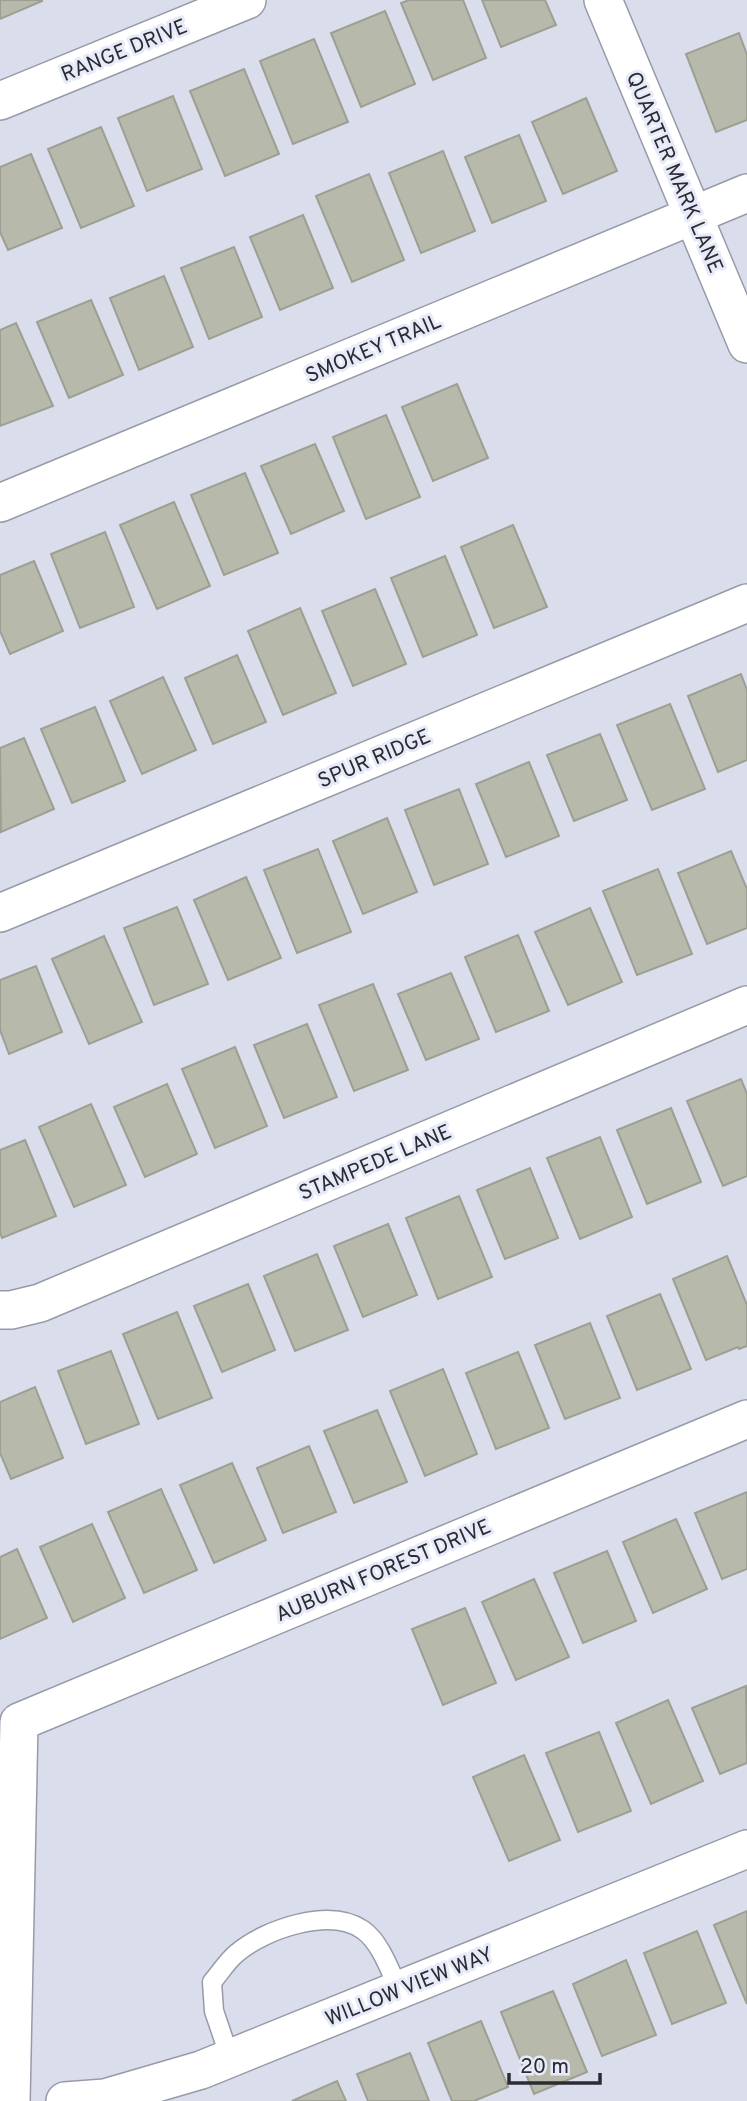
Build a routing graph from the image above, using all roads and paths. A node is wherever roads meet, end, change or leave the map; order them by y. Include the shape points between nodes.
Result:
1 (247, 0) edge
2 (603, 0) edge
3 (0, 101) edge
4 (747, 193) edge
5 (694, 215) junction
6 (747, 344) edge
7 (0, 503) edge
8 (747, 603) edge
9 (0, 913) edge
10 (747, 1005) edge
11 (0, 1310) edge
12 (747, 1419) edge
13 (747, 1849) edge
14 (400, 1990) junction
15 (230, 2058) junction
16 (11, 2101) edge
17 (65, 2101) edge

1 - 3 street, RANGE DRIVE
2 - 5 street, QUARTER MARK LANE
4 - 5 street, SMOKEY TRAIL
5 - 6 street, QUARTER MARK LANE
5 - 7 street, SMOKEY TRAIL
8 - 9 street, SPUR RIDGE
10 - 11 street, STAMPEDE LANE via 40,1303
12 - 16 street, AUBURN FOREST DRIVE via 19,1722
13 - 14 street, WILLOW VIEW WAY
14 - 15 street, WILLOW VIEW WAY
14 - 15 lane via 377,1946 362,1930 318,1919 260,1937 236,1954 212,1982 214,2011
15 - 17 street, WILLOW VIEW WAY via 105,2098

